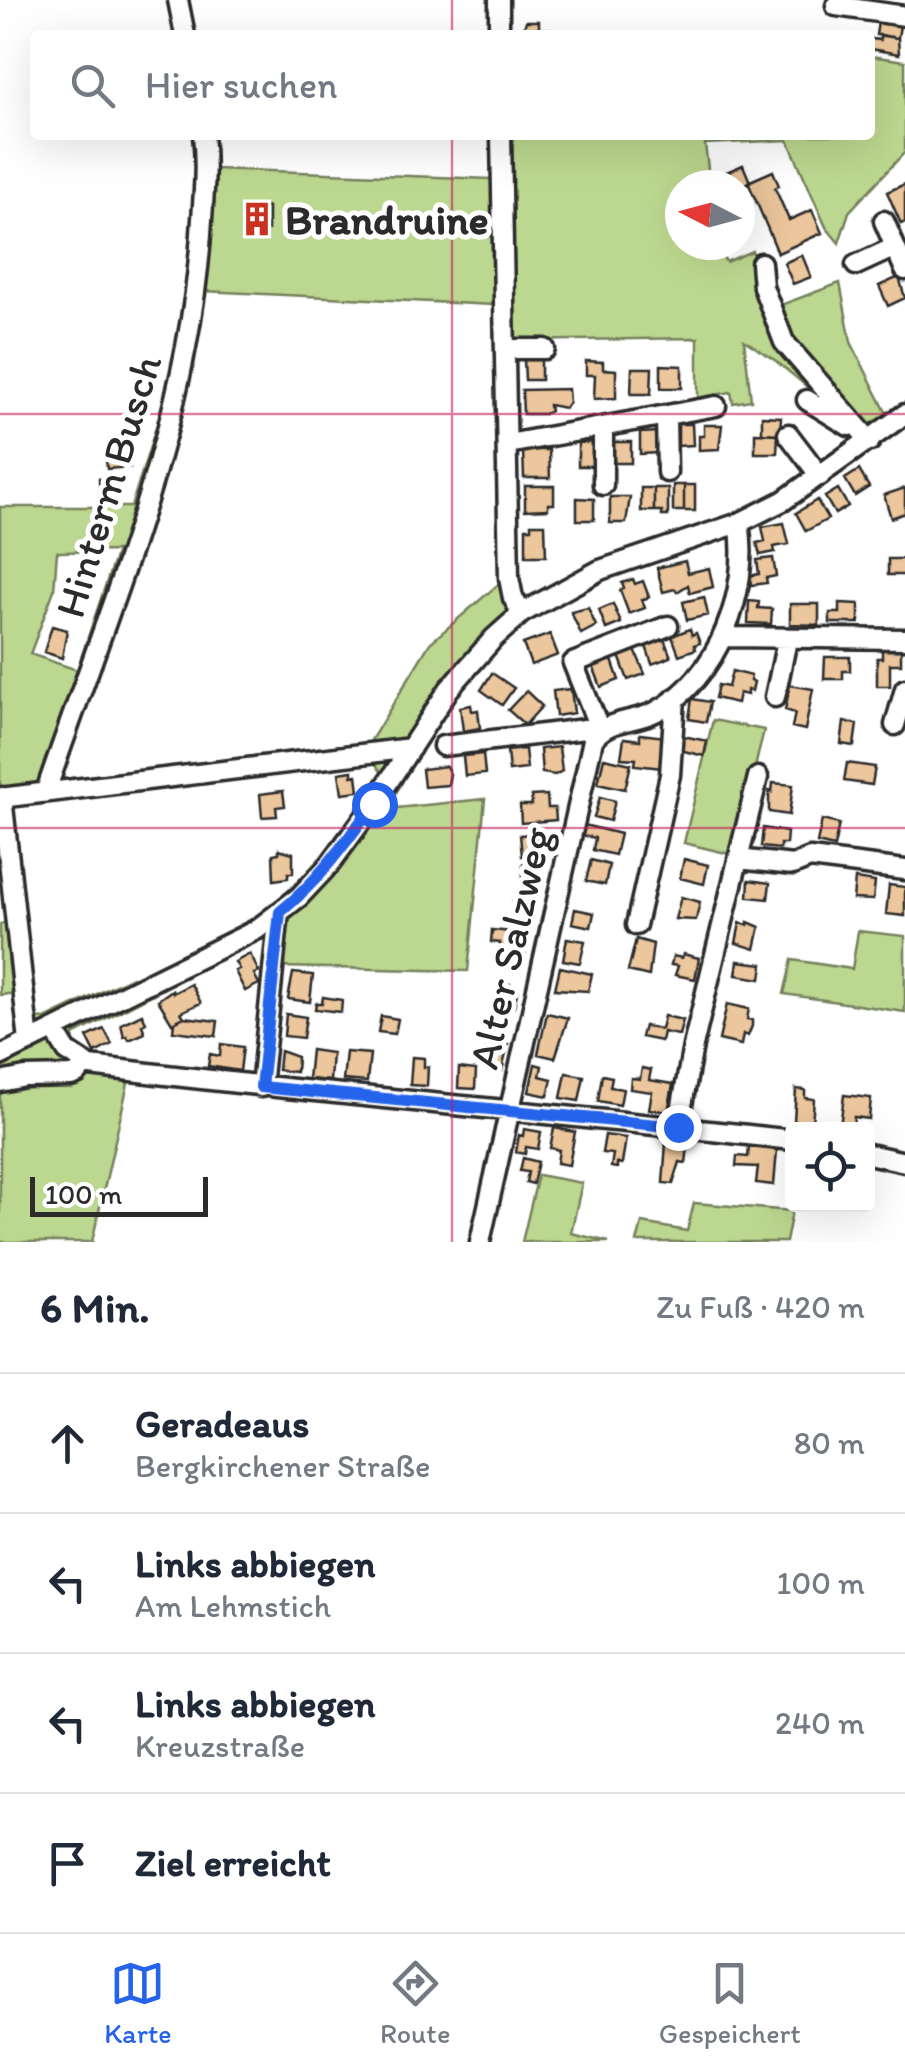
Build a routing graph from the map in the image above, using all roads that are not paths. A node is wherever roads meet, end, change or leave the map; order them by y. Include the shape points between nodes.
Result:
1 (178, 0) edge
2 (499, 0) edge
3 (836, 6) dead end
4 (905, 16) edge
5 (184, 30) edge
6 (500, 30) edge
7 (203, 140) edge
8 (501, 140) edge
9 (884, 220) dead end
10 (895, 247) junction
11 (760, 263) dead end
12 (856, 265) dead end
13 (905, 270) edge
14 (544, 348) dead end
15 (505, 349) junction
16 (807, 400) dead end
17 (716, 406) dead end
18 (905, 414) edge
19 (666, 415) junction
20 (603, 428) junction
21 (788, 434) dead end
22 (867, 438) junction
23 (508, 444) junction
24 (666, 472) dead end
25 (820, 476) junction
26 (603, 485) dead end
27 (738, 524) junction
28 (522, 613) junction
29 (668, 626) dead end
30 (724, 638) junction
31 (905, 639) edge
32 (787, 640) junction
33 (905, 689) edge
34 (775, 697) dead end
35 (675, 698) junction
36 (895, 725) dead end
37 (600, 730) junction
38 (442, 746) dead end
39 (410, 748) junction
40 (758, 777) dead end
41 (46, 792) junction
42 (1, 798) edge
43 (738, 858) junction
44 (905, 870) edge
45 (280, 912) junction
46 (636, 926) dead end
47 (54, 1030) junction
48 (29, 1042) junction
49 (0, 1056) edge
50 (85, 1064) junction
51 (0, 1082) edge
52 (261, 1087) junction
53 (510, 1109) junction
54 (678, 1127) junction
55 (785, 1139) edge
56 (875, 1156) edge
57 (905, 1162) edge
58 (480, 1242) edge

1 - 5 street
2 - 6 street
3 - 4 street
7 - 41 street, Hinterm Busch via 198,278 169,432
8 - 15 street
9 - 10 street
10 - 12 street
10 - 13 street
11 - 22 street via 784,342
14 - 15 street
15 - 23 street
16 - 22 street
17 - 19 street
18 - 22 street
19 - 20 street
19 - 24 street
20 - 23 street
20 - 26 street
21 - 25 street
22 - 25 street
23 - 28 street via 509,578
25 - 27 street
27 - 28 street via 600,570
27 - 30 street via 742,548
28 - 39 street via 450,690
29 - 37 street via 573,663
30 - 32 street
30 - 35 street
31 - 32 street
32 - 34 street
33 - 36 street
35 - 37 street via 656,712
35 - 46 street via 670,775
37 - 38 street
37 - 53 street, Alter Salzweg
39 - 41 street
39 - 45 street via 330,864
40 - 43 street
41 - 42 street
42 - 48 street
43 - 44 street via 793,865 810,858
43 - 54 street
45 - 47 street
45 - 52 street
47 - 48 street
47 - 50 street via 66,1051
48 - 49 street
50 - 51 street via 71,1076
50 - 52 street
52 - 53 street
53 - 54 street
53 - 58 street, Alter Salzweg
54 - 55 street
56 - 57 street

